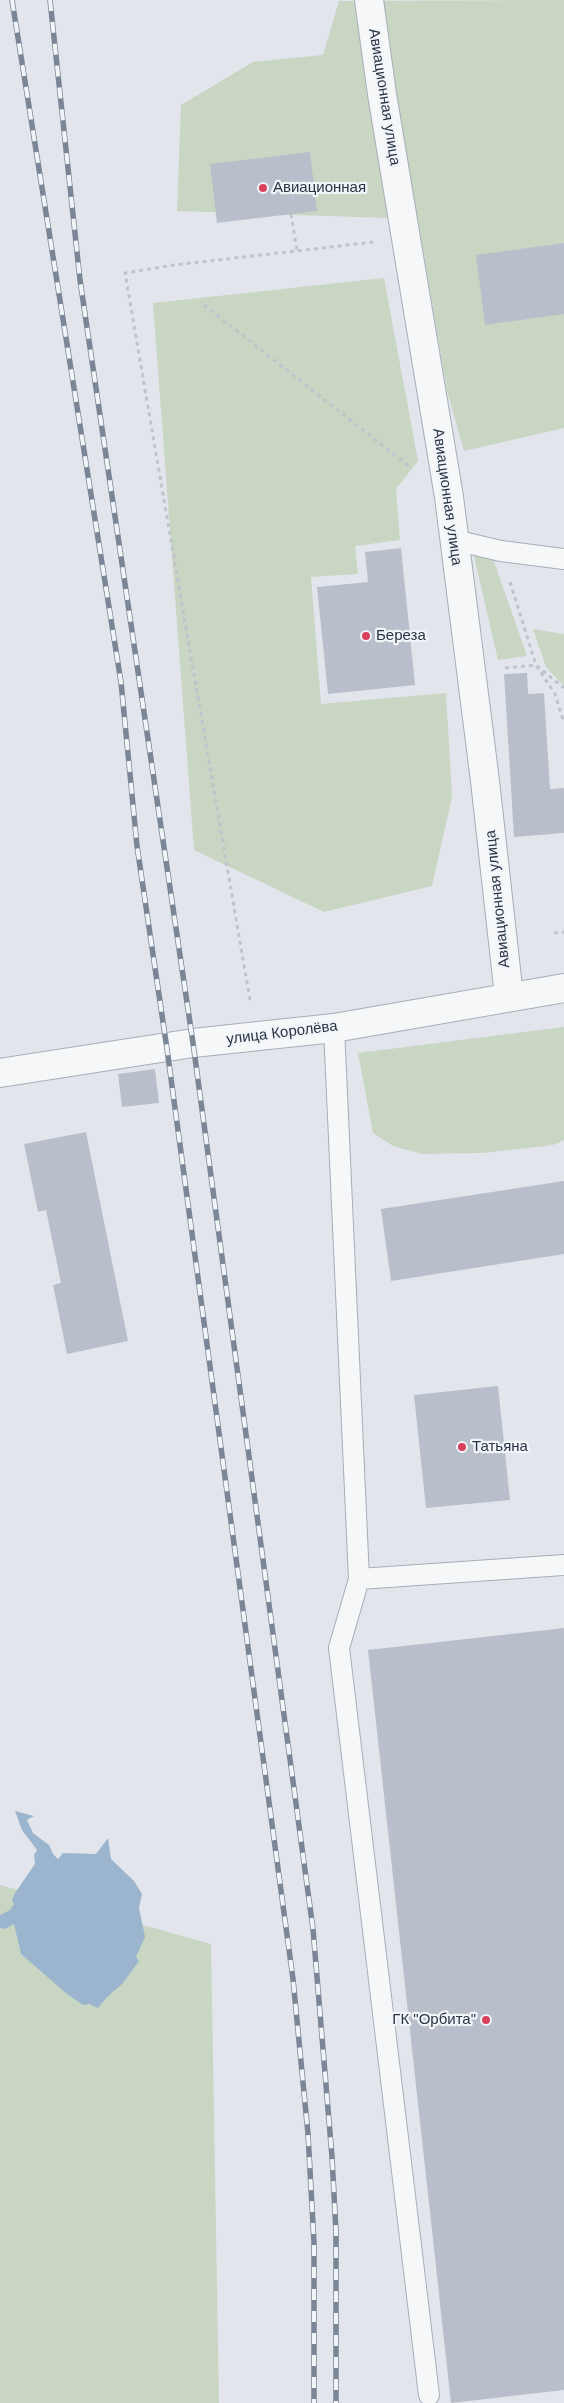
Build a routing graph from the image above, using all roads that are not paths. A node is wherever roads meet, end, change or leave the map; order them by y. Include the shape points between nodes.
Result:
1 (369, 0) edge
2 (454, 540) junction
3 (564, 559) edge
4 (564, 988) edge
5 (509, 996) junction
6 (334, 1028) junction
7 (0, 1073) edge
8 (564, 1565) edge
9 (359, 1578) junction
10 (429, 2394) dead end

1 - 2 street, Авиационная улица
2 - 3 lane via 501,551
2 - 5 street, Авиационная улица
4 - 5 street, улица Королёва
5 - 6 street, улица Королёва
6 - 7 street, улица Королёва via 193,1044
6 - 9 lane
8 - 9 lane
9 - 10 lane via 338,1648

